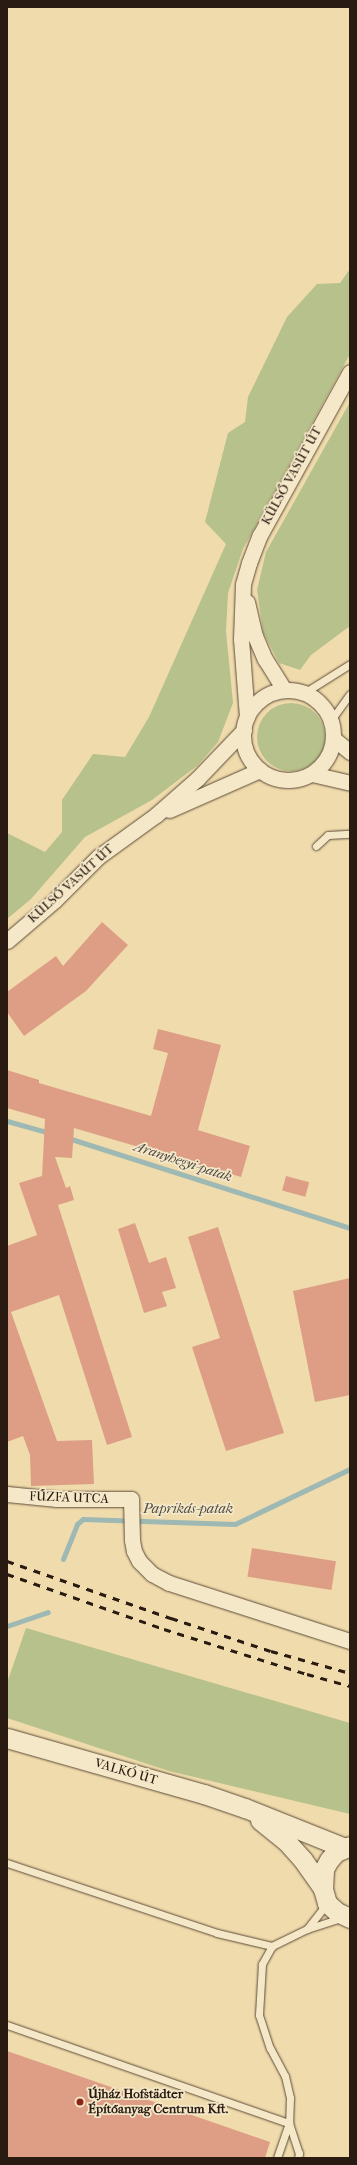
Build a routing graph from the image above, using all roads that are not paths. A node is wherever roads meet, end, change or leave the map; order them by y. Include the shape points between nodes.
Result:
1 (350, 372) edge
2 (243, 584) junction
3 (350, 664) edge
4 (284, 690) junction
5 (304, 693) junction
6 (350, 694) edge
7 (331, 720) junction
8 (245, 724) junction
9 (334, 739) junction
10 (350, 752) edge
11 (260, 770) junction
12 (312, 774) junction
13 (350, 783) edge
14 (156, 815) junction
15 (350, 834) edge
16 (316, 846) dead end
17 (7, 941) edge
18 (7, 1494) edge
19 (350, 1641) edge
20 (7, 1738) edge
21 (245, 1808) junction
22 (348, 1847) edge
23 (7, 1863) edge
24 (325, 1896) junction
25 (348, 1917) edge
26 (307, 1930) junction
27 (272, 1946) junction
28 (7, 2026) edge
29 (289, 2123) junction
30 (277, 2158) edge
31 (298, 2158) edge

1 - 2 street, KÜLSŐ VASÚT ÚT via 260,535
2 - 4 street via 255,636 265,659
2 - 8 street, KÜLSŐ VASÚT ÚT via 241,639
3 - 5 lane
4 - 5 street
4 - 8 street via 266,696 255,705
5 - 7 street via 320,703
6 - 7 lane
7 - 9 street
8 - 11 street via 244,744 249,757
8 - 14 street, KÜLSŐ VASÚT ÚT via 197,779
9 - 10 street
9 - 12 street via 329,756
11 - 12 street via 272,778 288,781
11 - 14 street, KÜLSŐ VASÚT ÚT
12 - 13 street
14 - 17 street, KÜLSŐ VASÚT ÚT via 98,857 55,900
15 - 16 lane via 328,835
18 - 19 street, FŰZFA UTCA via 131,1506 132,1540 139,1561 152,1574 169,1583
20 - 21 street, VALKÓ ÚT
21 - 22 street, VALKÓ ÚT
21 - 24 street via 286,1841 303,1860
22 - 24 street via 336,1852 324,1869
23 - 27 lane via 217,1933
24 - 25 street
24 - 26 lane
25 - 26 lane
26 - 27 lane
27 - 29 lane via 262,1964 259,2015 270,2048 285,2076 290,2098
28 - 29 lane
29 - 30 lane
29 - 31 lane via 299,2153

